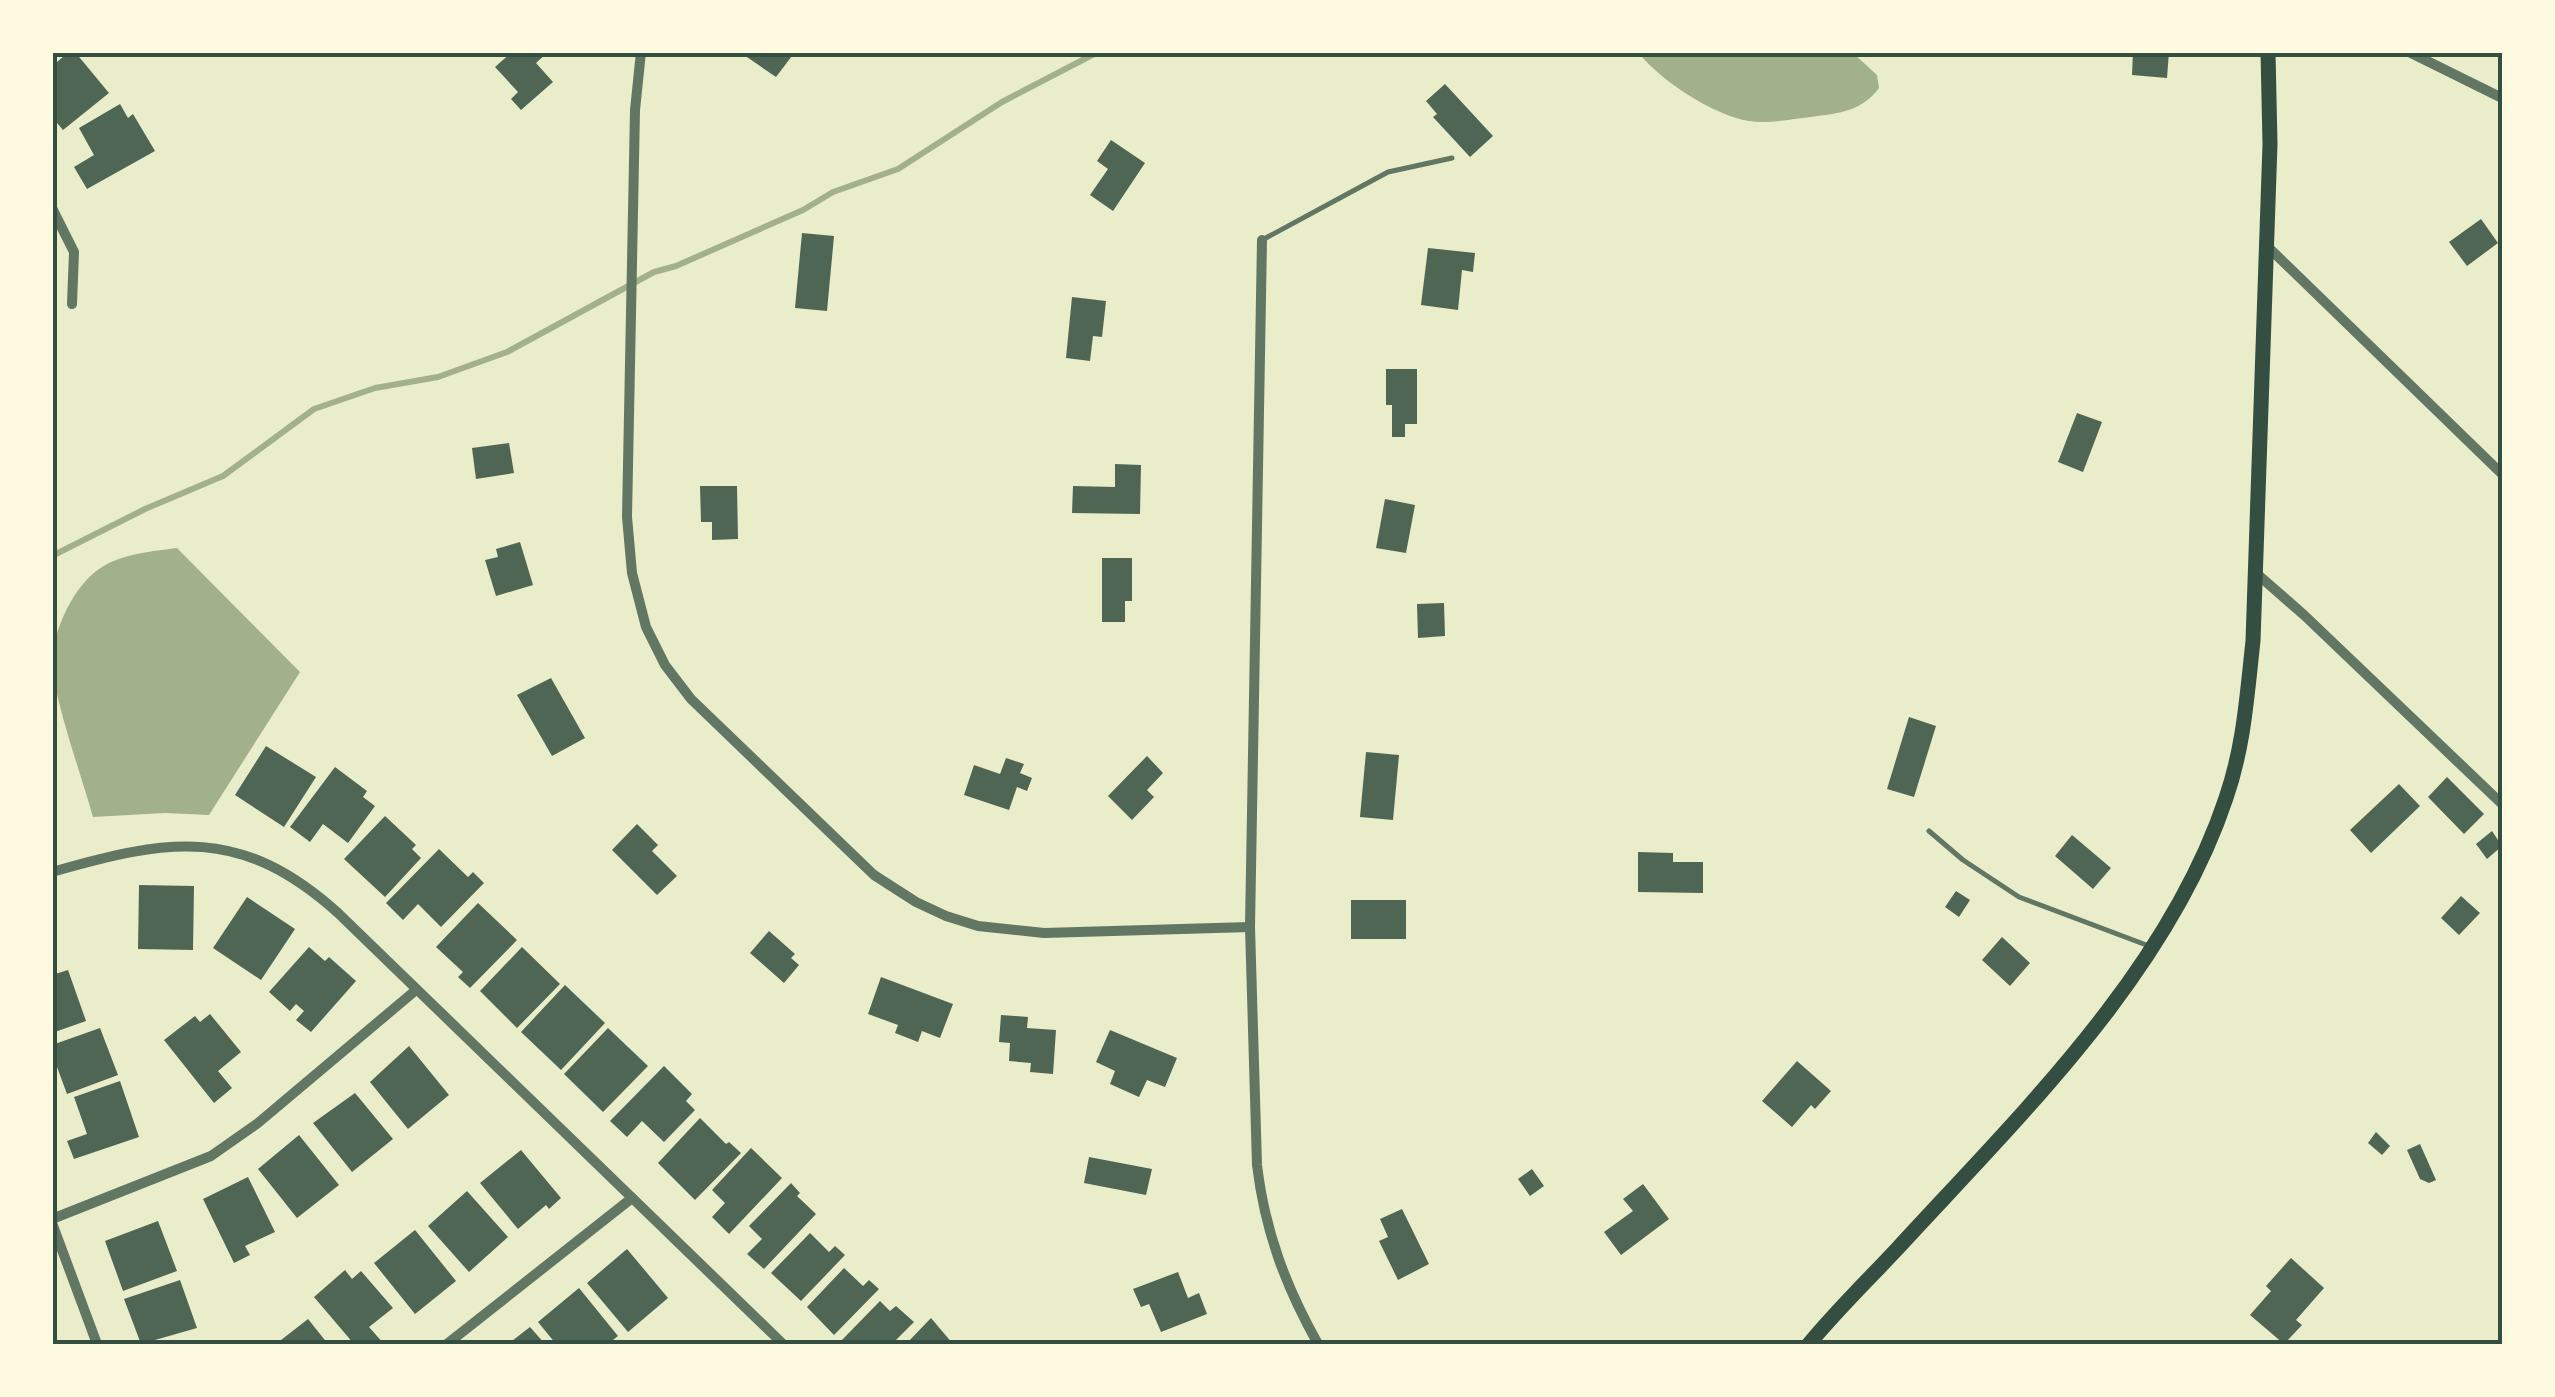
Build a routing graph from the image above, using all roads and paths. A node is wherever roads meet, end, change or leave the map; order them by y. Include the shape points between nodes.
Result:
1 (642, 52) edge
2 (2268, 52) edge
3 (2409, 52) edge
4 (2502, 98) edge
5 (1452, 158) dead end
6 (52, 208) edge
7 (1262, 240) joint
8 (2265, 244) junction
9 (72, 304) dead end
10 (2502, 474) edge
11 (2255, 572) junction
12 (2502, 804) edge
13 (1929, 830) dead end
14 (52, 872) edge
15 (1250, 928) junction
16 (2152, 947) junction
17 (416, 990) junction
18 (632, 1198) junction
19 (52, 1221) edge
20 (97, 1344) edge
21 (447, 1344) edge
22 (783, 1344) edge
23 (1318, 1344) edge
24 (1810, 1344) edge

1 - 15 street via 635,110 627,517 646,628 665,665 874,875 946,916 1044,934
2 - 8 main road
3 - 4 street
5 - 7 lane via 1388,172
6 - 9 street via 74,252
7 - 15 street
8 - 10 street
8 - 11 main road
11 - 12 street
11 - 16 main road via 2248,703 2236,766 2210,841
13 - 16 lane via 2020,897
14 - 17 street via 172,846 206,846 265,861 316,893
15 - 23 street via 1261,1195 1279,1268
16 - 24 main road via 2066,1062
17 - 18 street
17 - 19 street via 211,1156
18 - 21 street
18 - 22 street
19 - 20 street

